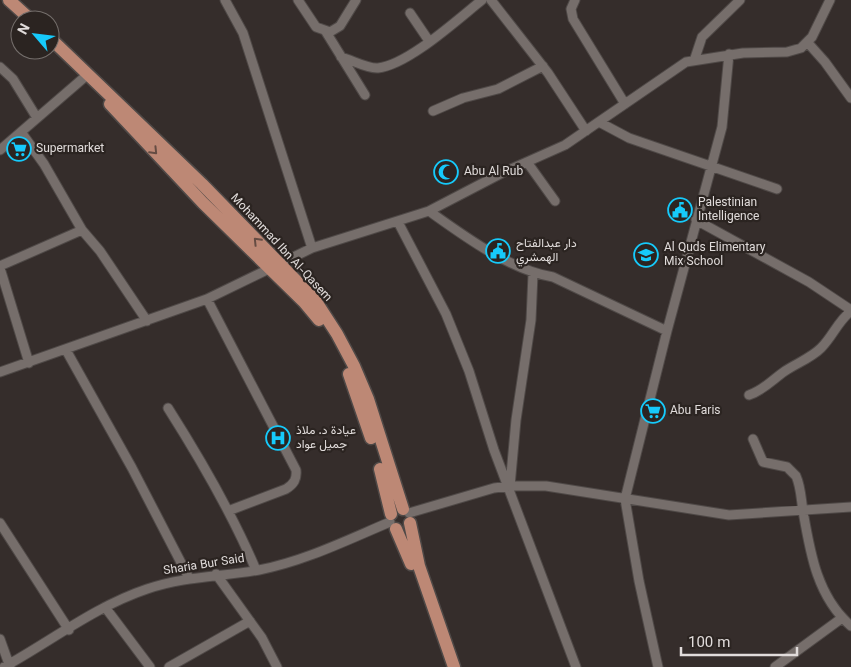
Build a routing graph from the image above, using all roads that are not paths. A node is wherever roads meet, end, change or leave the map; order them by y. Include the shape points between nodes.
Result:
1 (9, 0) edge
2 (225, 0) edge
3 (298, 0) edge
4 (356, 0) edge
5 (482, 0) edge
6 (490, 0) edge
7 (575, 0) edge
8 (740, 0) edge
9 (830, 0) edge
10 (20, 10) edge
11 (410, 13) dead end
12 (326, 32) junction
13 (429, 41) junction
14 (808, 43) junction
15 (60, 48) edge
16 (729, 54) junction
17 (341, 57) junction
18 (695, 58) junction
19 (543, 66) junction
20 (0, 67) edge
21 (87, 75) junction
22 (365, 95) dead end
23 (851, 98) edge
24 (625, 104) junction
25 (433, 111) dead end
26 (38, 118) junction
27 (599, 122) junction
28 (586, 130) junction
29 (22, 132) junction
30 (0, 150) edge
31 (527, 162) junction
32 (712, 168) junction
33 (777, 189) dead end
34 (555, 201) dead end
35 (429, 211) junction
36 (696, 220) junction
37 (398, 222) junction
38 (82, 230) junction
39 (312, 248) junction
40 (275, 266) junction
41 (0, 267) edge
42 (533, 274) junction
43 (207, 299) junction
44 (851, 310) edge
45 (147, 321) junction
46 (667, 330) junction
47 (66, 350) junction
48 (29, 363) junction
49 (0, 372) edge
50 (749, 395) dead end
51 (168, 408) dead end
52 (753, 439) dead end
53 (510, 486) junction
54 (625, 499) junction
55 (851, 506) edge
56 (803, 510) junction
57 (228, 511) junction
58 (408, 515) junction
59 (393, 522) junction
60 (0, 523) edge
61 (256, 570) junction
62 (216, 574) junction
63 (189, 578) junction
64 (105, 607) junction
65 (842, 618) junction
66 (250, 621) junction
67 (851, 626) edge
68 (69, 630) junction
69 (0, 639) edge
70 (8, 666) edge
71 (150, 667) edge
72 (169, 667) edge
73 (277, 667) edge
74 (445, 667) edge
75 (454, 667) edge
76 (576, 667) edge
77 (658, 667) edge
78 (775, 667) edge

1 - 10 main road
2 - 39 street via 245,39
3 - 12 street via 316,27
4 - 12 street via 338,29
5 - 13 street
6 - 19 street
7 - 24 street via 571,9 573,19
8 - 18 street via 702,37
9 - 14 street
11 - 13 street
12 - 17 street
13 - 17 street via 393,64 377,68
14 - 16 street via 791,52
14 - 23 street
15 - 21 main road, Mohammad Ibn Al-Qasem
16 - 18 street
16 - 32 street via 722,127
17 - 22 street
18 - 24 street
19 - 25 street via 498,89 463,98
19 - 28 street
20 - 26 street via 13,79
21 - 26 street
21 - 40 main road, Mohammad Ibn Al-Qasem via 129,126
24 - 27 street
26 - 29 street
27 - 28 street
27 - 32 street via 629,138
28 - 31 street via 565,145
29 - 30 street
29 - 38 street
31 - 34 street
31 - 35 street
32 - 33 street
32 - 36 street
35 - 37 street
35 - 42 street via 462,234
36 - 44 street via 809,282
36 - 46 street
37 - 39 street
37 - 53 street via 446,314
38 - 41 street
38 - 45 street
39 - 40 street
40 - 43 street
40 - 58 main road, Mohammad Ibn Al-Qasem via 320,307 354,366
40 - 59 main road, Mohammad Ibn Al-Qasem via 314,314 344,364 373,445
41 - 48 street
42 - 46 street via 553,277
42 - 53 street
43 - 45 street
43 - 57 street via 296,470 290,487
44 - 50 street via 814,354
45 - 47 street
46 - 54 street
47 - 48 street
47 - 63 street
48 - 49 street
51 - 57 street
52 - 56 street via 763,462 787,467 796,476
53 - 54 street via 546,486
53 - 58 street
53 - 76 street
54 - 56 street via 729,515
54 - 77 street
55 - 56 street
56 - 65 street via 814,570
57 - 61 street
58 - 59 main road via 396,510
58 - 59 main road via 406,528
58 - 75 main road, Mohammad Ibn Al-Qasem via 419,566
59 - 61 street, Sharia Bur Said via 288,563
59 - 74 main road, Mohammad Ibn Al-Qasem via 409,558
60 - 68 street
61 - 62 street, Sharia Bur Said
62 - 63 street, Sharia Bur Said
62 - 66 street
63 - 64 street, Sharia Bur Said via 147,589
64 - 68 street, Sharia Bur Said
64 - 71 street
65 - 67 street
65 - 78 street
66 - 72 street
66 - 73 street
68 - 70 street, Sharia Bur Said
69 - 70 street

